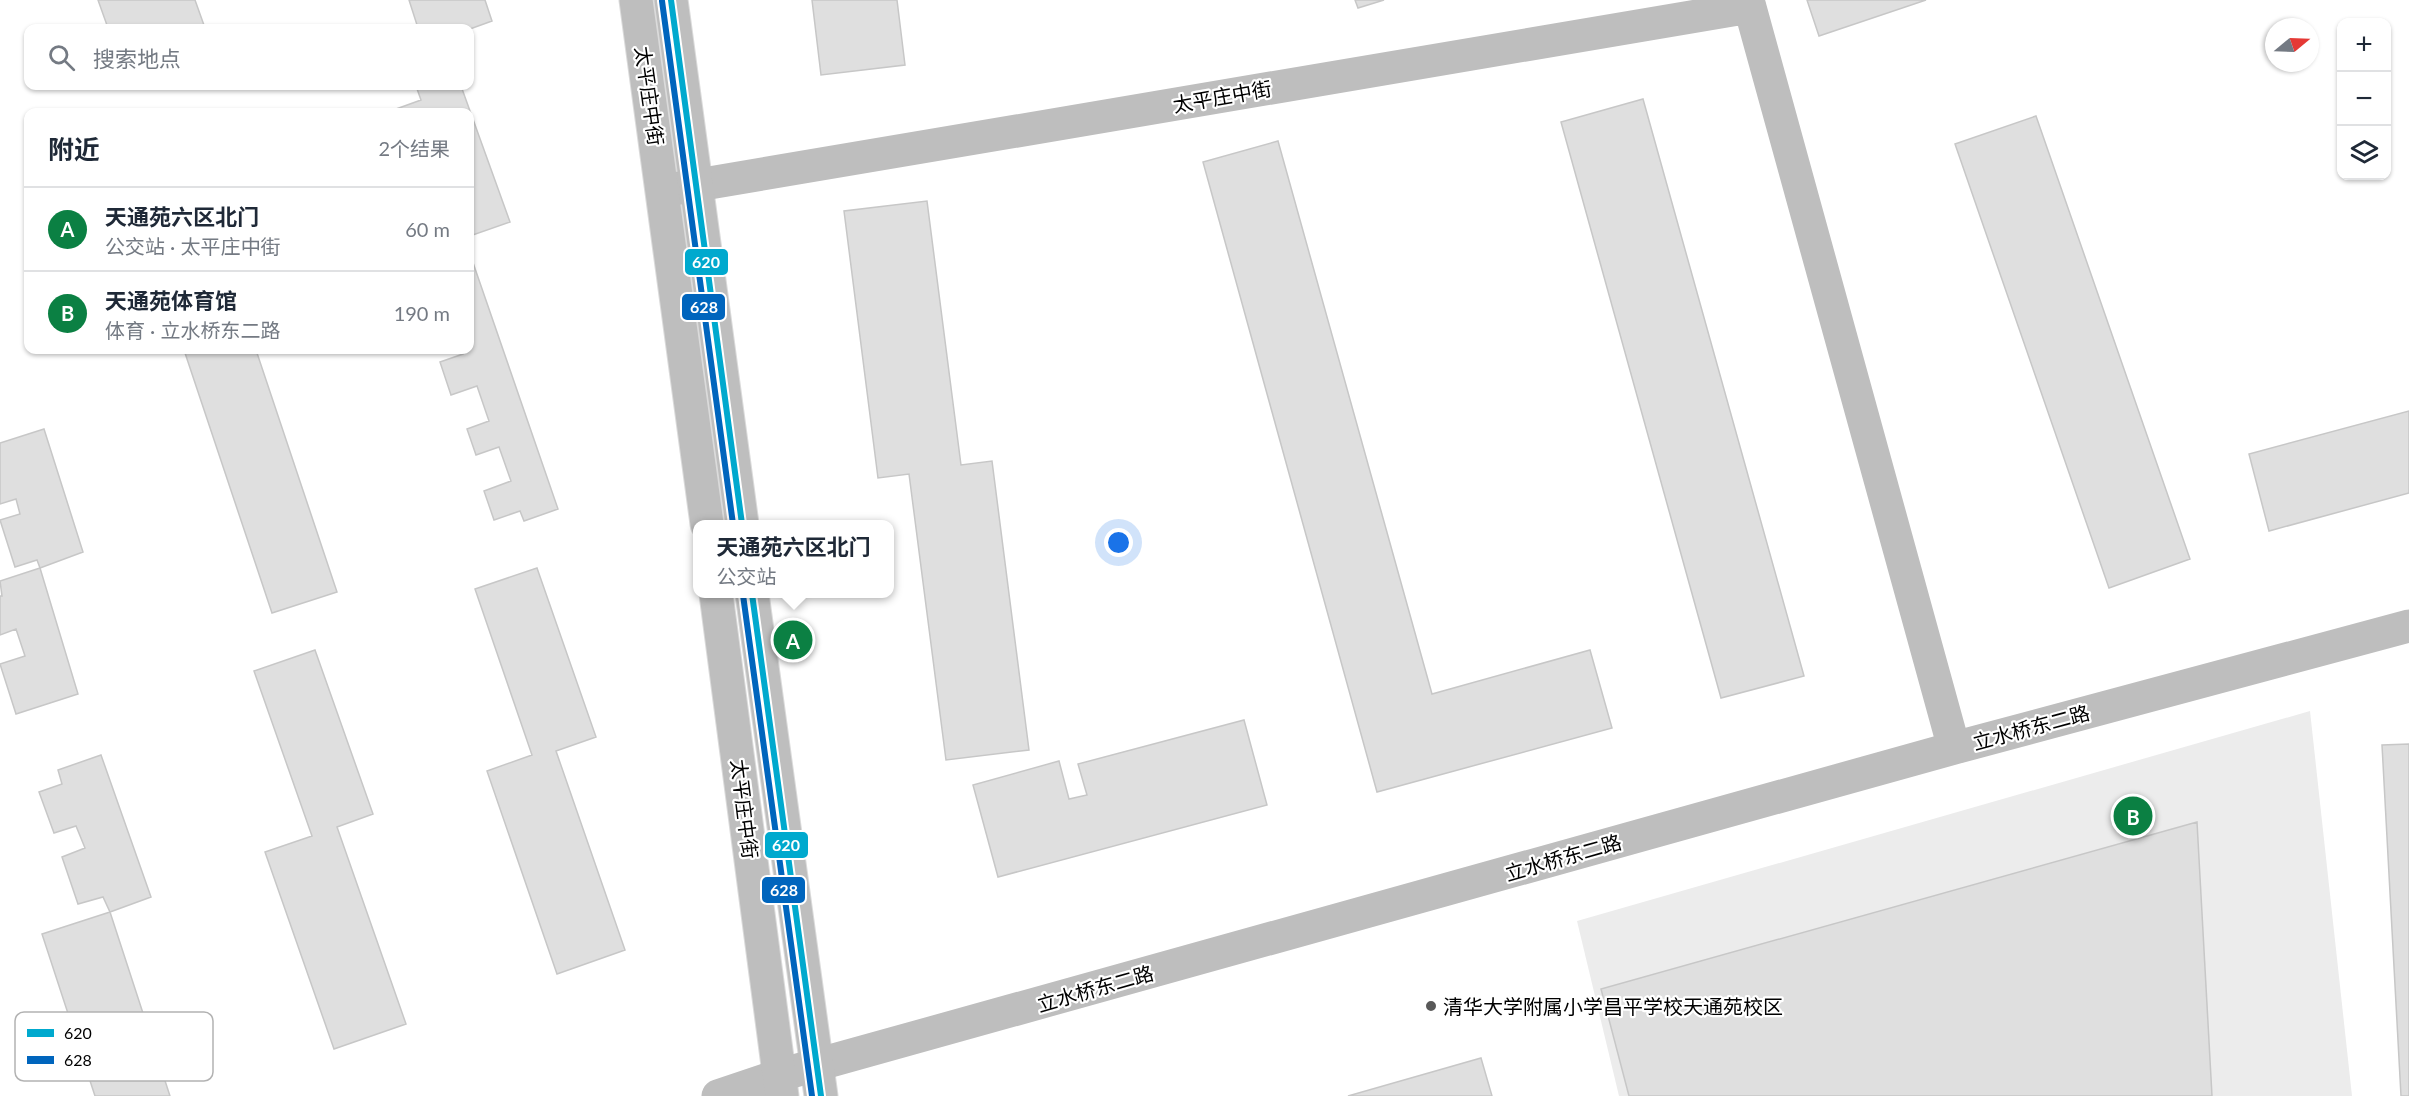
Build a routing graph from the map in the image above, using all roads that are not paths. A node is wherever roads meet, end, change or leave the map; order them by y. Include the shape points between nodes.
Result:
1 (636, 0) edge
2 (671, 0) edge
3 (1749, 3) edge
4 (679, 188) junction
5 (707, 520) edge
6 (741, 520) edge
7 (717, 598) edge
8 (753, 598) edge
9 (2409, 626) edge
10 (1954, 748) junction
11 (820, 1081) edge
12 (781, 1086) edge
13 (718, 1096) edge

1 - 4 street, 太平庄中街
2 - 4 street, 太平庄中街
3 - 4 street, 太平庄中街
3 - 10 street
4 - 5 street, 太平庄中街
4 - 6 street, 太平庄中街
7 - 12 street, 太平庄中街
8 - 11 street, 太平庄中街
9 - 10 street, 立水桥东二路
10 - 11 street, 立水桥东二路
11 - 12 street, 立水桥东二路
12 - 13 street, 立水桥东二路

